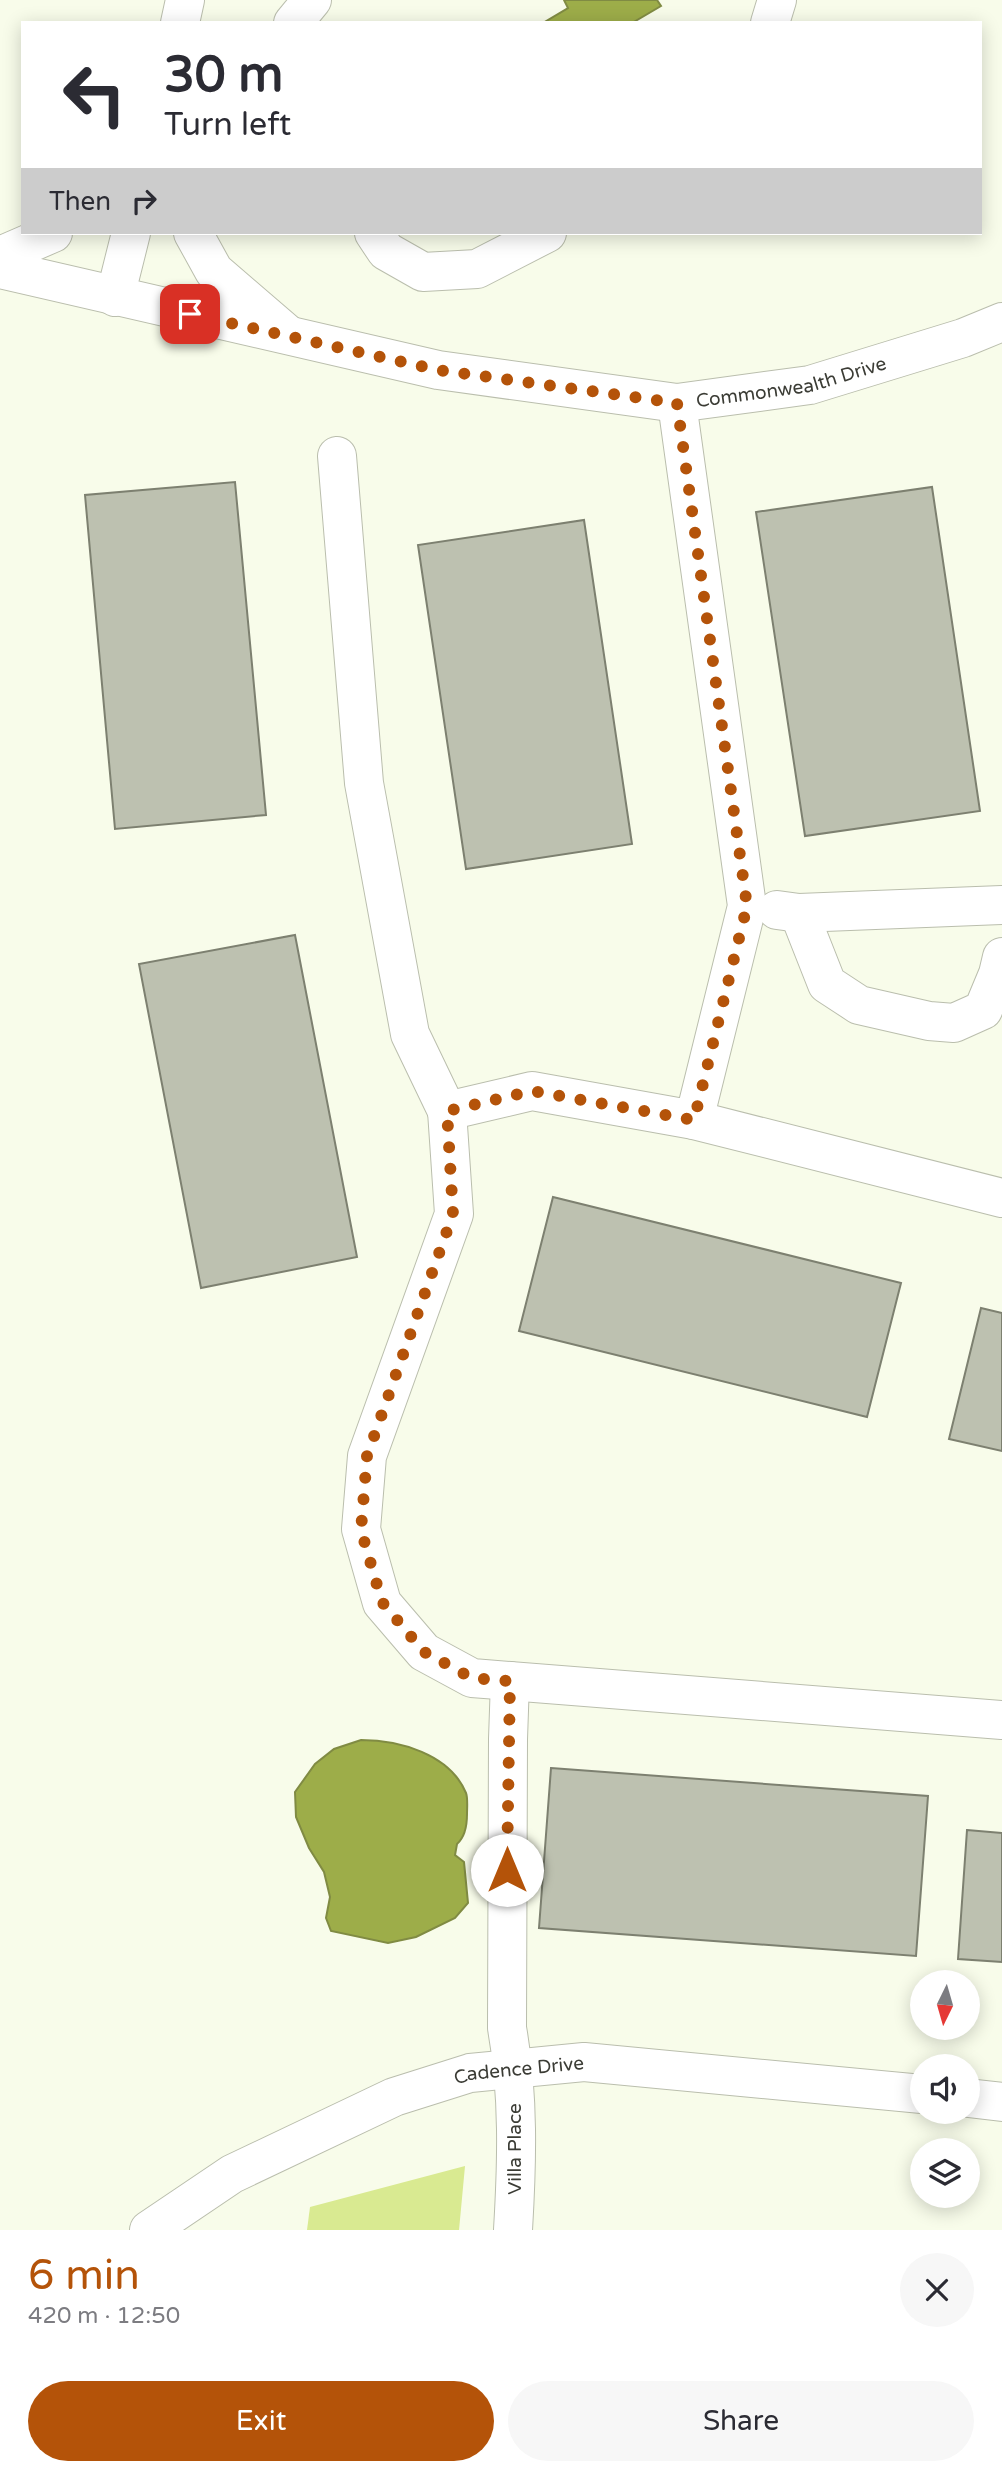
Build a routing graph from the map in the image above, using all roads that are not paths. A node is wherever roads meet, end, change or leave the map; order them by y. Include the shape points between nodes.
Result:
1 (185, 0) edge
2 (312, 0) edge
3 (777, 0) edge
4 (180, 21) edge
5 (295, 21) edge
6 (771, 21) edge
7 (48, 235) edge
8 (130, 235) edge
9 (194, 235) edge
10 (375, 235) edge
11 (543, 235) edge
12 (0, 256) edge
13 (0, 269) edge
14 (115, 297) junction
15 (1002, 322) edge
16 (290, 337) junction
17 (677, 403) junction
18 (337, 456) dead end
19 (1002, 905) edge
20 (747, 906) junction
21 (799, 913) junction
22 (1002, 957) edge
23 (447, 1111) junction
24 (694, 1120) junction
25 (1002, 1198) edge
26 (510, 1681) junction
27 (1002, 1720) edge
28 (514, 2068) junction
29 (910, 2093) edge
30 (980, 2099) edge
31 (1002, 2102) edge
32 (149, 2230) edge
33 (513, 2230) edge

1 - 4 street
2 - 5 street
3 - 6 street
7 - 12 street
8 - 14 street
9 - 16 street via 214,271
10 - 11 street via 386,251 423,272 477,269
13 - 14 street, Commonwealth Drive
14 - 16 street, Commonwealth Drive
15 - 17 street, Commonwealth Drive via 810,385
16 - 17 street, Commonwealth Drive via 438,370
17 - 20 street
18 - 23 street via 364,783 410,1034
19 - 21 street
20 - 21 street
20 - 24 street
21 - 22 street via 827,984 859,1005 918,1018 954,1023 983,1010
23 - 24 street via 532,1091
23 - 26 street via 453,1214 367,1456 361,1530 382,1602 424,1652 472,1678
24 - 25 street
26 - 27 street
26 - 28 street, Villa Place via 507,2028
28 - 29 street, Cadence Drive via 584,2062
28 - 32 street, Cadence Drive via 470,2073 394,2097 232,2174
28 - 33 street, Villa Place
30 - 31 street

